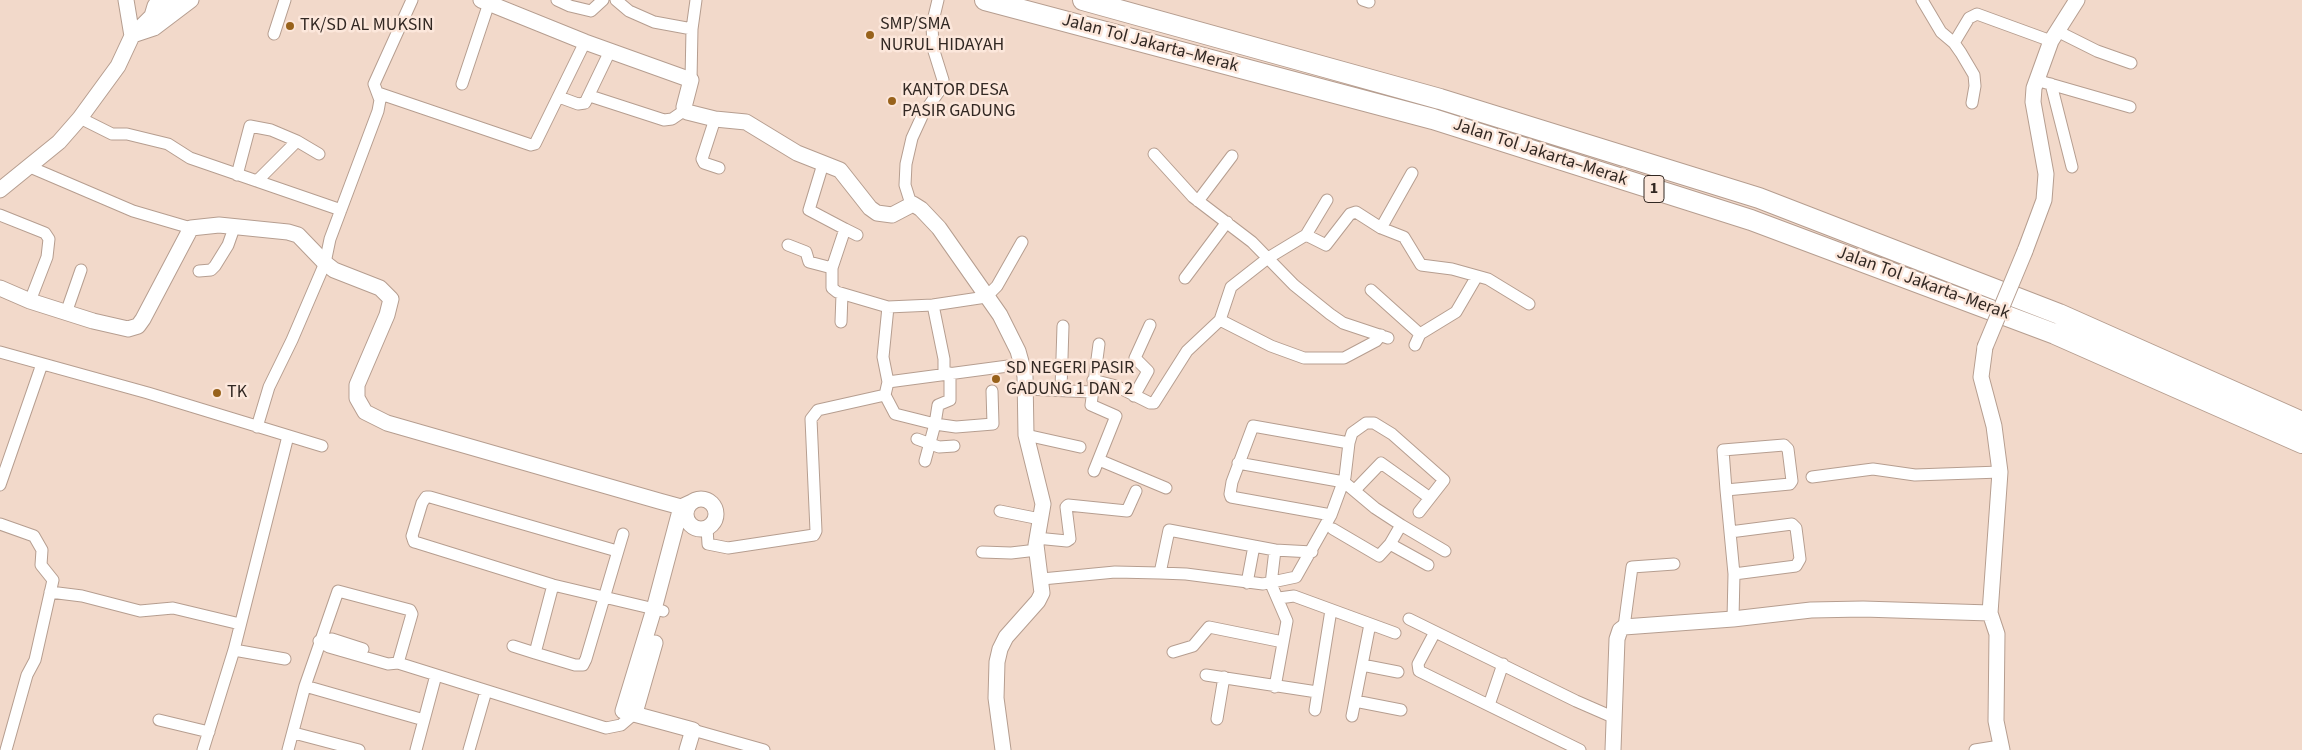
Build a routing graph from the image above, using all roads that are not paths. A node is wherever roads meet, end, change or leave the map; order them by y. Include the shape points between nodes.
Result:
1 (126, 0) edge
2 (159, 0) edge
3 (173, 0) edge
4 (191, 0) edge
5 (285, 0) edge
6 (412, 0) edge
7 (557, 0) edge
8 (602, 0) edge
9 (616, 0) edge
10 (696, 0) edge
11 (938, 0) edge
12 (985, 0) edge
13 (1083, 0) edge
14 (1922, 0) edge
15 (2077, 0) edge
16 (485, 2) edge
17 (152, 16) junction
18 (692, 29) junction
19 (274, 34) dead end
20 (132, 36) junction
21 (2054, 36) junction
22 (584, 42) junction
23 (1954, 44) junction
24 (610, 51) junction
25 (2131, 63) dead end
26 (692, 78) junction
27 (2036, 80) junction
28 (462, 84) dead end
29 (2051, 84) junction
30 (378, 93) junction
31 (590, 96) junction
32 (559, 97) junction
33 (1972, 103) dead end
34 (2130, 107) dead end
35 (685, 110) junction
36 (80, 118) junction
37 (715, 120) junction
38 (297, 141) junction
39 (319, 154) dead end
40 (1154, 154) dead end
41 (1232, 156) dead end
42 (823, 164) junction
43 (30, 167) junction
44 (2072, 167) dead end
45 (719, 168) dead end
46 (1412, 173) dead end
47 (237, 175) junction
48 (257, 182) junction
49 (0, 190) edge
50 (1327, 200) dead end
51 (1198, 201) junction
52 (911, 204) junction
53 (341, 210) junction
54 (0, 215) edge
55 (1227, 222) junction
56 (191, 228) junction
57 (234, 228) junction
58 (1381, 228) junction
59 (845, 229) junction
60 (857, 235) dead end
61 (1306, 235) junction
62 (1022, 242) dead end
63 (788, 245) dead end
64 (1268, 258) junction
65 (325, 263) junction
66 (832, 268) junction
67 (81, 270) dead end
68 (199, 271) dead end
69 (1477, 276) junction
70 (1185, 278) dead end
71 (0, 288) edge
72 (1371, 290) dead end
73 (842, 294) junction
74 (986, 297) junction
75 (30, 301) junction
76 (1529, 304) dead end
77 (933, 306) junction
78 (888, 308) junction
79 (66, 313) junction
80 (1220, 320) junction
81 (841, 322) dead end
82 (1150, 325) dead end
83 (1063, 326) dead end
84 (1420, 334) junction
85 (1099, 344) dead end
86 (1415, 345) dead end
87 (0, 352) edge
88 (42, 364) junction
89 (1023, 364) junction
90 (947, 373) junction
91 (1093, 380) junction
92 (888, 382) junction
93 (1026, 389) junction
94 (1061, 389) junction
95 (992, 391) dead end
96 (1091, 392) junction
97 (885, 395) junction
98 (1134, 396) junction
99 (2302, 422) edge
100 (934, 424) junction
101 (257, 427) junction
102 (288, 436) junction
103 (1026, 436) junction
104 (916, 439) dead end
105 (930, 443) junction
106 (2302, 443) edge
107 (1349, 444) junction
108 (322, 446) dead end
109 (954, 446) dead end
110 (1080, 447) dead end
111 (925, 461) dead end
112 (1238, 463) junction
113 (2000, 472) junction
114 (1812, 477) dead end
115 (0, 485) edge
116 (1350, 486) junction
117 (1166, 488) dead end
118 (1726, 490) junction
119 (1136, 491) dead end
120 (1430, 498) junction
121 (686, 509) junction
122 (1000, 512) dead end
123 (1419, 512) dead end
124 (1331, 515) junction
125 (1040, 519) junction
126 (0, 524) edge
127 (1401, 525) junction
128 (707, 528) junction
129 (1333, 529) dead end
130 (1730, 532) junction
131 (623, 534) dead end
132 (1037, 544) junction
133 (1390, 544) junction
134 (1254, 546) junction
135 (1275, 550) junction
136 (617, 551) junction
137 (1445, 551) dead end
138 (982, 552) dead end
139 (1312, 552) junction
140 (1674, 564) dead end
141 (1428, 565) dead end
142 (1160, 573) junction
143 (1734, 574) junction
144 (1042, 579) junction
145 (1247, 583) junction
146 (553, 585) junction
147 (1275, 591) junction
148 (50, 592) junction
149 (601, 598) junction
150 (1332, 610) junction
151 (658, 613) junction
152 (1990, 613) junction
153 (1409, 619) dead end
154 (1734, 619) junction
155 (240, 624) junction
156 (1370, 624) junction
157 (1624, 627) junction
158 (1435, 632) junction
159 (1395, 633) dead end
160 (319, 641) junction
161 (1283, 642) junction
162 (513, 646) dead end
163 (234, 650) junction
164 (1173, 652) dead end
165 (535, 653) junction
166 (285, 660) dead end
167 (398, 663) junction
168 (1503, 664) junction
169 (1362, 665) junction
170 (1398, 672) dead end
171 (436, 675) junction
172 (1206, 675) dead end
173 (1224, 677) junction
174 (304, 686) junction
175 (1275, 687) junction
176 (486, 691) junction
177 (1317, 692) junction
178 (1355, 701) junction
179 (1490, 705) junction
180 (1315, 710) dead end
181 (1402, 710) dead end
182 (628, 715) junction
183 (1352, 716) dead end
184 (1615, 718) junction
185 (1217, 719) dead end
186 (159, 720) dead end
187 (424, 720) junction
188 (693, 730) junction
189 (209, 732) junction
190 (294, 733) junction
191 (744, 747) edge
192 (1002, 747) edge
193 (2001, 748) edge
194 (6, 750) edge
195 (203, 750) edge
196 (288, 750) edge
197 (359, 750) edge
198 (416, 750) edge
199 (469, 750) edge
200 (687, 750) edge
201 (764, 750) edge
202 (1580, 750) edge
203 (1613, 750) edge
204 (1975, 750) edge

1 - 20 street
2 - 17 street
3 - 17 street via 163,13
4 - 20 street via 154,28
5 - 19 street
6 - 30 street via 374,84
7 - 8 street via 591,10
9 - 18 street via 640,16 668,26
10 - 18 street
11 - 52 street via 932,25 932,48 943,80 912,138 905,185
12 - 106 highway, Jalan Tol Jakarta–Merak / 1 via 1433,119 1751,220 2056,334
13 - 99 highway, Jalan Tol Jakarta–Merak / 1 via 1440,98 1759,198 2059,314
14 - 23 street via 1941,32
15 - 21 street
16 - 22 street
16 - 28 street
17 - 20 street
18 - 26 street
20 - 36 street via 118,66
21 - 23 street via 1977,14 1969,18
21 - 25 street
21 - 27 street
22 - 24 street
22 - 32 street
23 - 33 street via 1974,75
24 - 26 street
24 - 31 street
26 - 35 street
27 - 29 street
27 - 113 street, bridge via 2033,102 2046,174 2044,200 1986,347 1981,377 1994,426
29 - 34 street
29 - 44 street
30 - 32 street via 531,145 538,142
30 - 53 street via 378,111
31 - 32 street via 582,104
31 - 35 street via 664,120 672,119
35 - 37 street
36 - 43 street
36 - 47 street via 112,134 128,134 168,144 190,158
37 - 42 street via 746,122 797,153
37 - 45 street via 702,161
38 - 39 street
38 - 47 street via 271,130 250,126
38 - 48 street
40 - 51 street
41 - 51 street
42 - 52 street via 840,170 877,213 892,215
42 - 59 street via 809,210
43 - 49 street
43 - 56 street via 134,211
46 - 58 street
47 - 48 street
48 - 53 street
50 - 61 street
51 - 55 street
52 - 74 street via 921,209 939,228
53 - 65 street
54 - 75 street via 45,234 49,239 47,257
55 - 64 street
55 - 70 street
56 - 57 street via 219,225
56 - 79 street via 138,326 128,329 109,326
57 - 65 street via 298,235
57 - 68 street via 215,266 211,270
58 - 61 street via 1353,212 1326,245
58 - 69 street via 1404,237 1421,265
59 - 60 street
59 - 66 street
61 - 64 street
62 - 74 street via 998,286
63 - 66 street via 806,252 809,262
64 - 80 street via 1231,288
64 - 80 street via 1294,285 1336,318 1350,326 1385,336 1344,358 1304,358 1271,346
65 - 101 street via 275,372
65 - 121 street via 334,270 380,288 391,298 357,385 357,398 366,412 387,423
66 - 73 street via 832,288
67 - 79 street
69 - 76 street via 1488,279
69 - 84 street via 1456,312
71 - 75 street
72 - 84 street
73 - 78 street
73 - 81 street
74 - 77 street
74 - 89 street via 1000,315
75 - 79 street
77 - 78 street
77 - 90 street
78 - 92 street via 883,357
80 - 98 street via 1187,351 1154,403
82 - 98 street via 1135,358 1148,371
83 - 94 street
84 - 86 street
85 - 91 street
87 - 88 street
88 - 101 street
88 - 115 street
89 - 90 street
89 - 93 street
90 - 92 street
90 - 100 street via 950,400 938,405
91 - 96 street
91 - 98 street via 1117,386
92 - 97 street
93 - 94 street
93 - 103 street
94 - 96 street
95 - 100 street via 993,424
96 - 117 street via 1092,406 1116,416 1096,465
97 - 100 street via 895,414
97 - 128 street via 826,407 818,410 811,419 815,534 728,548 708,544
100 - 105 street
101 - 102 street
102 - 108 street
102 - 155 street
103 - 110 street
103 - 125 street via 1042,497
104 - 105 street
105 - 109 street via 944,448
105 - 111 street
107 - 112 street via 1253,426
107 - 116 street
107 - 120 street via 1352,433 1366,423 1374,423 1392,434 1444,480
112 - 116 street
112 - 124 street via 1231,497
113 - 114 street via 1915,475 1873,469
113 - 152 street
116 - 120 street via 1381,463
116 - 124 street
116 - 127 street
118 - 118 street via 1723,450 1787,447 1790,484
118 - 130 street
119 - 132 street via 1127,511 1068,504 1070,539
120 - 123 street
121 - 128 street via 692,527
121 - 128 street via 704,499 715,508 714,522
121 - 151 street
122 - 125 street
124 - 139 street
125 - 132 street
126 - 148 street via 38,540 42,550 41,565 53,580
127 - 133 street
127 - 137 street
129 - 133 street via 1380,556
130 - 143 street
130 - 143 street via 1792,524 1796,528 1800,559 1796,566
131 - 136 street
132 - 138 street via 1011,553
132 - 144 street
133 - 141 street
134 - 135 street
134 - 142 street via 1169,530
134 - 145 street
135 - 139 street
135 - 147 street
136 - 146 street via 430,496 424,499 412,536 414,542
136 - 149 street
139 - 147 street via 1296,577
140 - 157 street via 1632,567
142 - 144 street via 1115,572
142 - 145 street
143 - 154 street
144 - 192 street via 1040,598 1000,648 996,698
145 - 147 street
146 - 149 street
146 - 165 street
147 - 150 street
147 - 161 street via 1287,617
148 - 155 street via 140,610 173,608
148 - 194 street via 35,660 27,675
149 - 151 street
149 - 165 street via 583,664 575,665
150 - 156 street
150 - 177 street
151 - 182 street
152 - 154 street via 1820,610
152 - 193 street via 1997,634 1996,721
153 - 158 street
154 - 157 street
155 - 163 street
156 - 159 street
156 - 169 street
157 - 184 street via 1617,639
158 - 168 street
158 - 179 street via 1418,664 1420,671
160 - 167 street via 332,639 390,657
160 - 167 street via 338,591 406,608 412,614
160 - 174 street
161 - 164 street via 1209,627 1193,646
161 - 175 street
162 - 165 street
163 - 166 street
163 - 189 street
167 - 171 street
168 - 179 street
168 - 184 street
169 - 170 street
169 - 178 street
171 - 176 street
171 - 187 street
172 - 173 street
173 - 175 street
173 - 185 street
174 - 187 street
174 - 190 street
175 - 177 street
176 - 182 street via 606,728 615,727
176 - 199 street
177 - 180 street
178 - 181 street
178 - 183 street
179 - 202 street
182 - 188 street
184 - 203 street
186 - 189 street
187 - 198 street
188 - 191 street
188 - 200 street
189 - 195 street
190 - 196 street
190 - 197 street
191 - 201 street
193 - 204 street

